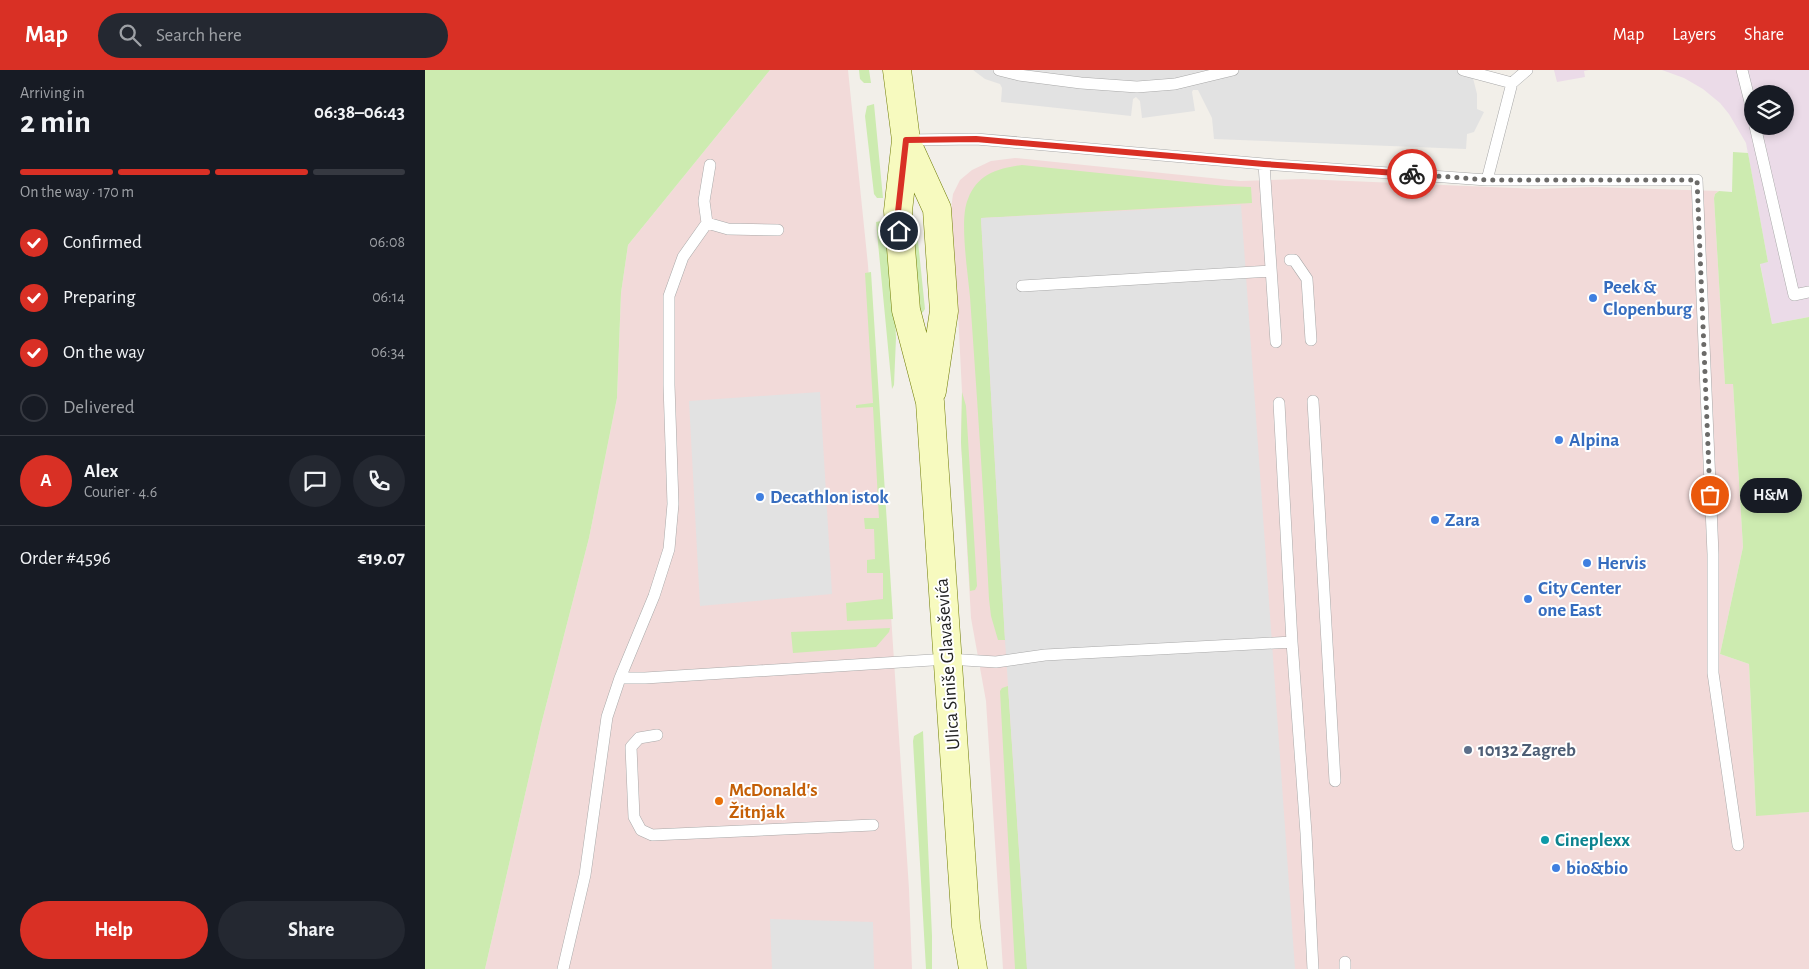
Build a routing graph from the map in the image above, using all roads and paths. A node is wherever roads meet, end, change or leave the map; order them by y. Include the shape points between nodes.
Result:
1 (897, 70) edge
2 (999, 70) edge
3 (1233, 70) edge
4 (1463, 70) edge
5 (1527, 70) edge
6 (1742, 70) edge
7 (1512, 83) junction
8 (1746, 85) edge
9 (1757, 135) edge
10 (906, 140) junction
11 (710, 164) dead end
12 (1264, 164) junction
13 (1487, 180) junction
14 (707, 223) junction
15 (778, 230) dead end
16 (1290, 260) dead end
17 (1271, 271) junction
18 (1022, 286) dead end
19 (1809, 292) edge
20 (1311, 340) dead end
21 (1275, 342) dead end
22 (1313, 401) dead end
23 (930, 402) junction
24 (1279, 403) dead end
25 (1291, 642) junction
26 (948, 659) junction
27 (620, 678) junction
28 (657, 735) dead end
29 (1335, 781) dead end
30 (873, 824) dead end
31 (1738, 845) dead end
32 (966, 926) junction
33 (563, 969) edge
34 (956, 969) edge
35 (973, 969) edge
36 (1313, 969) edge

1 - 10 street, Ulica Siniše Glavaševića
2 - 3 lane via 1027,76 1137,87 1175,84
4 - 7 lane
5 - 7 lane
6 - 8 lane
7 - 13 lane
9 - 19 lane via 1794,295
10 - 12 lane via 976,139
10 - 23 street, Ulica Siniše Glavaševića via 898,212 906,310
10 - 23 street, Ulica Siniše Glavaševića via 937,209 944,311
11 - 14 lane via 704,201
12 - 13 lane
12 - 17 lane
13 - 31 lane via 1697,180 1713,554 1713,673
14 - 15 lane via 728,229
14 - 27 lane via 683,257 669,296 673,504 669,549 654,596
16 - 20 lane via 1294,260 1307,279
17 - 18 lane
17 - 21 lane
22 - 29 lane
23 - 26 street, Ulica Siniše Glavaševića
24 - 25 lane
25 - 26 lane via 1045,655 996,662
25 - 36 lane
26 - 27 lane
26 - 32 street, Ulica Siniše Glavaševića
27 - 33 lane via 607,718 585,875
28 - 30 lane via 639,738 631,746 634,817 641,830 652,835
32 - 34 street, Ulica Siniše Glavaševića
32 - 35 street, Ulica Siniše Glavaševića

